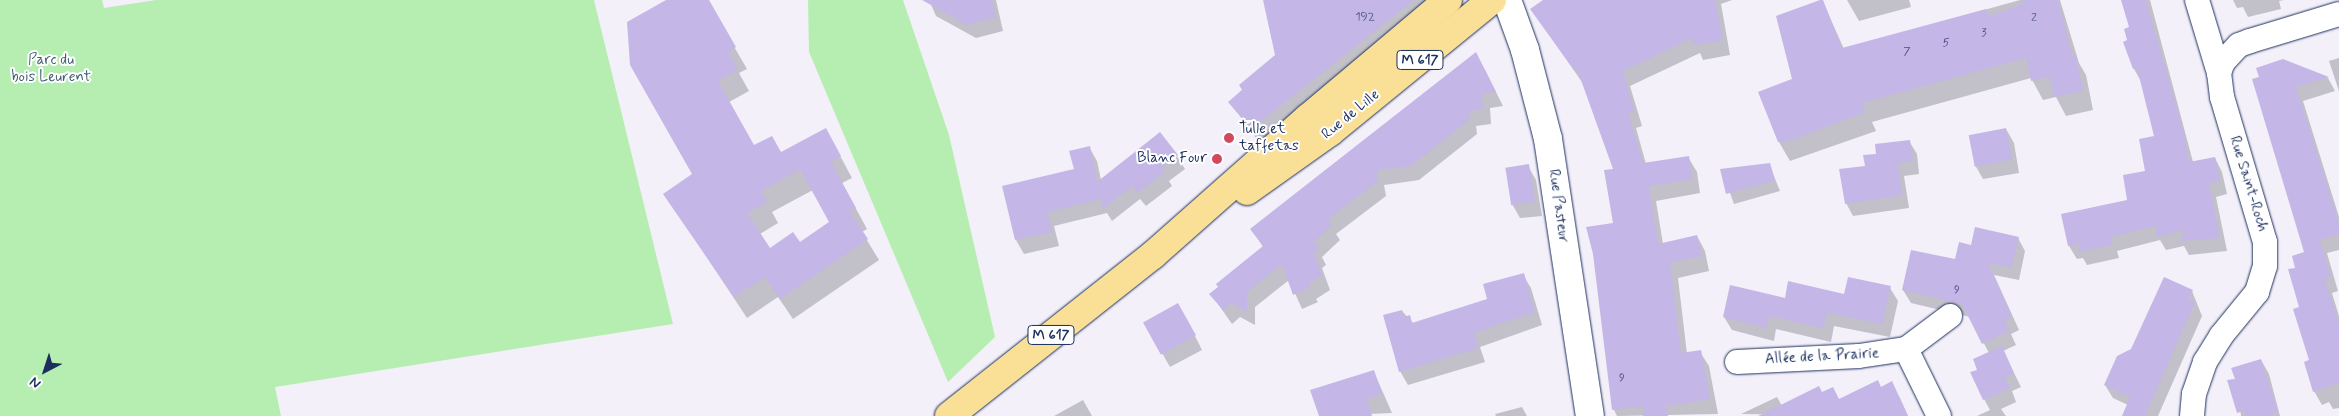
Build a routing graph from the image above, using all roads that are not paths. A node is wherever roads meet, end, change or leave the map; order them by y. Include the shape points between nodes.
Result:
1 (1448, 0) edge
2 (1492, 0) edge
3 (1507, 0) edge
4 (2196, 0) edge
5 (2339, 14) edge
6 (2220, 73) junction
7 (1153, 255) junction
8 (1950, 316) dead end
9 (1906, 350) junction
10 (1736, 362) dead end
11 (949, 416) edge
12 (1590, 416) edge
13 (1939, 416) edge
14 (2192, 416) edge

1 - 7 main road, Rue de Lille / M 617
2 - 7 main road, Rue de Lille / M 617 via 1310,148
3 - 12 main road, Rue Pasteur via 1525,50 1548,139
4 - 6 street, Rue Saint-Roch
5 - 6 street via 2240,45 2229,54
6 - 14 street, Rue Saint-Roch via 2222,97 2265,242 2265,266 2257,292 2205,362 2194,394
7 - 11 main road, Rue de Lille / M 617
8 - 9 street
9 - 10 street, Allée de la Prairie via 1858,356
9 - 13 street

